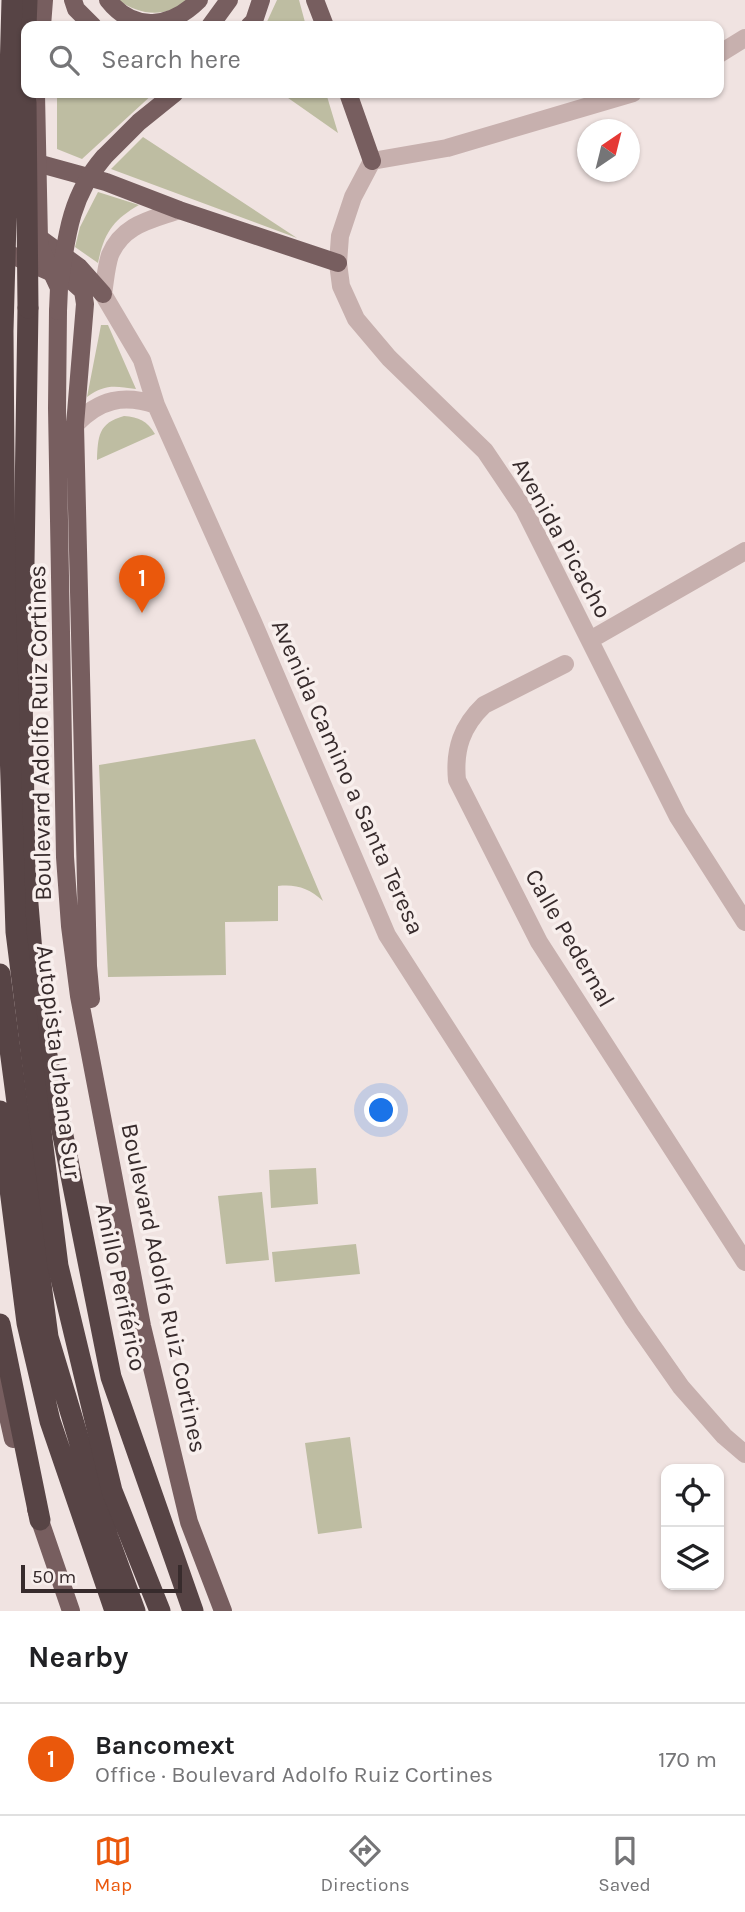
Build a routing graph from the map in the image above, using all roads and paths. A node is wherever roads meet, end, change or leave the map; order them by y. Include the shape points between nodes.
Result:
1 (12, 0) edge
2 (27, 0) edge
3 (44, 0) edge
4 (72, 0) edge
5 (108, 0) edge
6 (199, 0) edge
7 (229, 0) edge
8 (261, 0) edge
9 (315, 0) edge
10 (26, 21) edge
11 (42, 21) edge
12 (88, 21) edge
13 (138, 21) edge
14 (167, 21) edge
15 (214, 21) edge
16 (254, 21) edge
17 (322, 21) edge
18 (745, 38) edge
19 (724, 51) edge
20 (33, 98) edge
21 (33, 98) edge
22 (169, 98) edge
23 (350, 98) edge
24 (617, 98) edge
25 (0, 153) edge
26 (372, 161) junction
27 (178, 210) junction
28 (0, 214) edge
29 (0, 250) edge
30 (338, 263) junction
31 (59, 288) junction
32 (103, 294) junction
33 (156, 405) junction
34 (75, 425) junction
35 (745, 551) edge
36 (590, 640) junction
37 (565, 664) dead end
38 (745, 922) edge
39 (0, 974) edge
40 (97, 1085) junction
41 (0, 1111) edge
42 (745, 1262) edge
43 (0, 1324) edge
44 (3, 1371) edge
45 (745, 1454) edge
46 (40, 1520) joint
47 (71, 1611) edge
48 (115, 1611) edge
49 (135, 1611) edge
50 (160, 1611) edge
51 (193, 1611) edge
52 (223, 1611) edge

1 - 50 highway, Autopista Urbana Sur, bridge via 4,331 5,598 16,932 58,1266 112,1491
2 - 10 highway
3 - 11 main road
4 - 12 main road
5 - 13 main road
6 - 14 main road
7 - 15 main road
8 - 16 main road
9 - 17 main road
18 - 19 street
20 - 31 main road, Boulevard Adolfo Ruiz Cortines, bridge via 39,240
21 - 51 highway, Anillo Periférico, bridge via 22,691 25,869 36,1000 111,1377
22 - 31 main road, bridge via 104,157 83,187 66,235
23 - 26 main road
24 - 26 street via 447,148
25 - 27 main road via 106,182
26 - 30 street, Avenida Picacho via 340,236
27 - 30 main road
27 - 32 street via 134,225 119,239 110,256
28 - 32 main road via 54,247
29 - 34 main road via 73,282 83,291
30 - 36 street, Avenida Picacho via 341,286 356,319 485,452 524,509
31 - 40 main road, Boulevard Adolfo Ruiz Cortines, bridge via 65,857 79,996
32 - 33 street, Avenida Camino a Santa Teresa via 142,360
33 - 34 street via 130,398 117,400 94,408
33 - 45 street, Avenida Camino a Santa Teresa via 387,935 632,1317 681,1387
34 - 40 main road via 88,966
35 - 36 street
36 - 38 street, Avenida Picacho via 678,817
37 - 42 street, Calle Pedernal via 484,705 474,715 459,740 457,780 539,942
39 - 49 highway, Autopista Urbana Sur via 48,1336
40 - 52 main road, Boulevard Adolfo Ruiz Cortines via 142,1326 189,1522
41 - 48 highway via 27,1323 50,1421
43 - 44 highway
44 - 46 highway
46 - 47 main road

